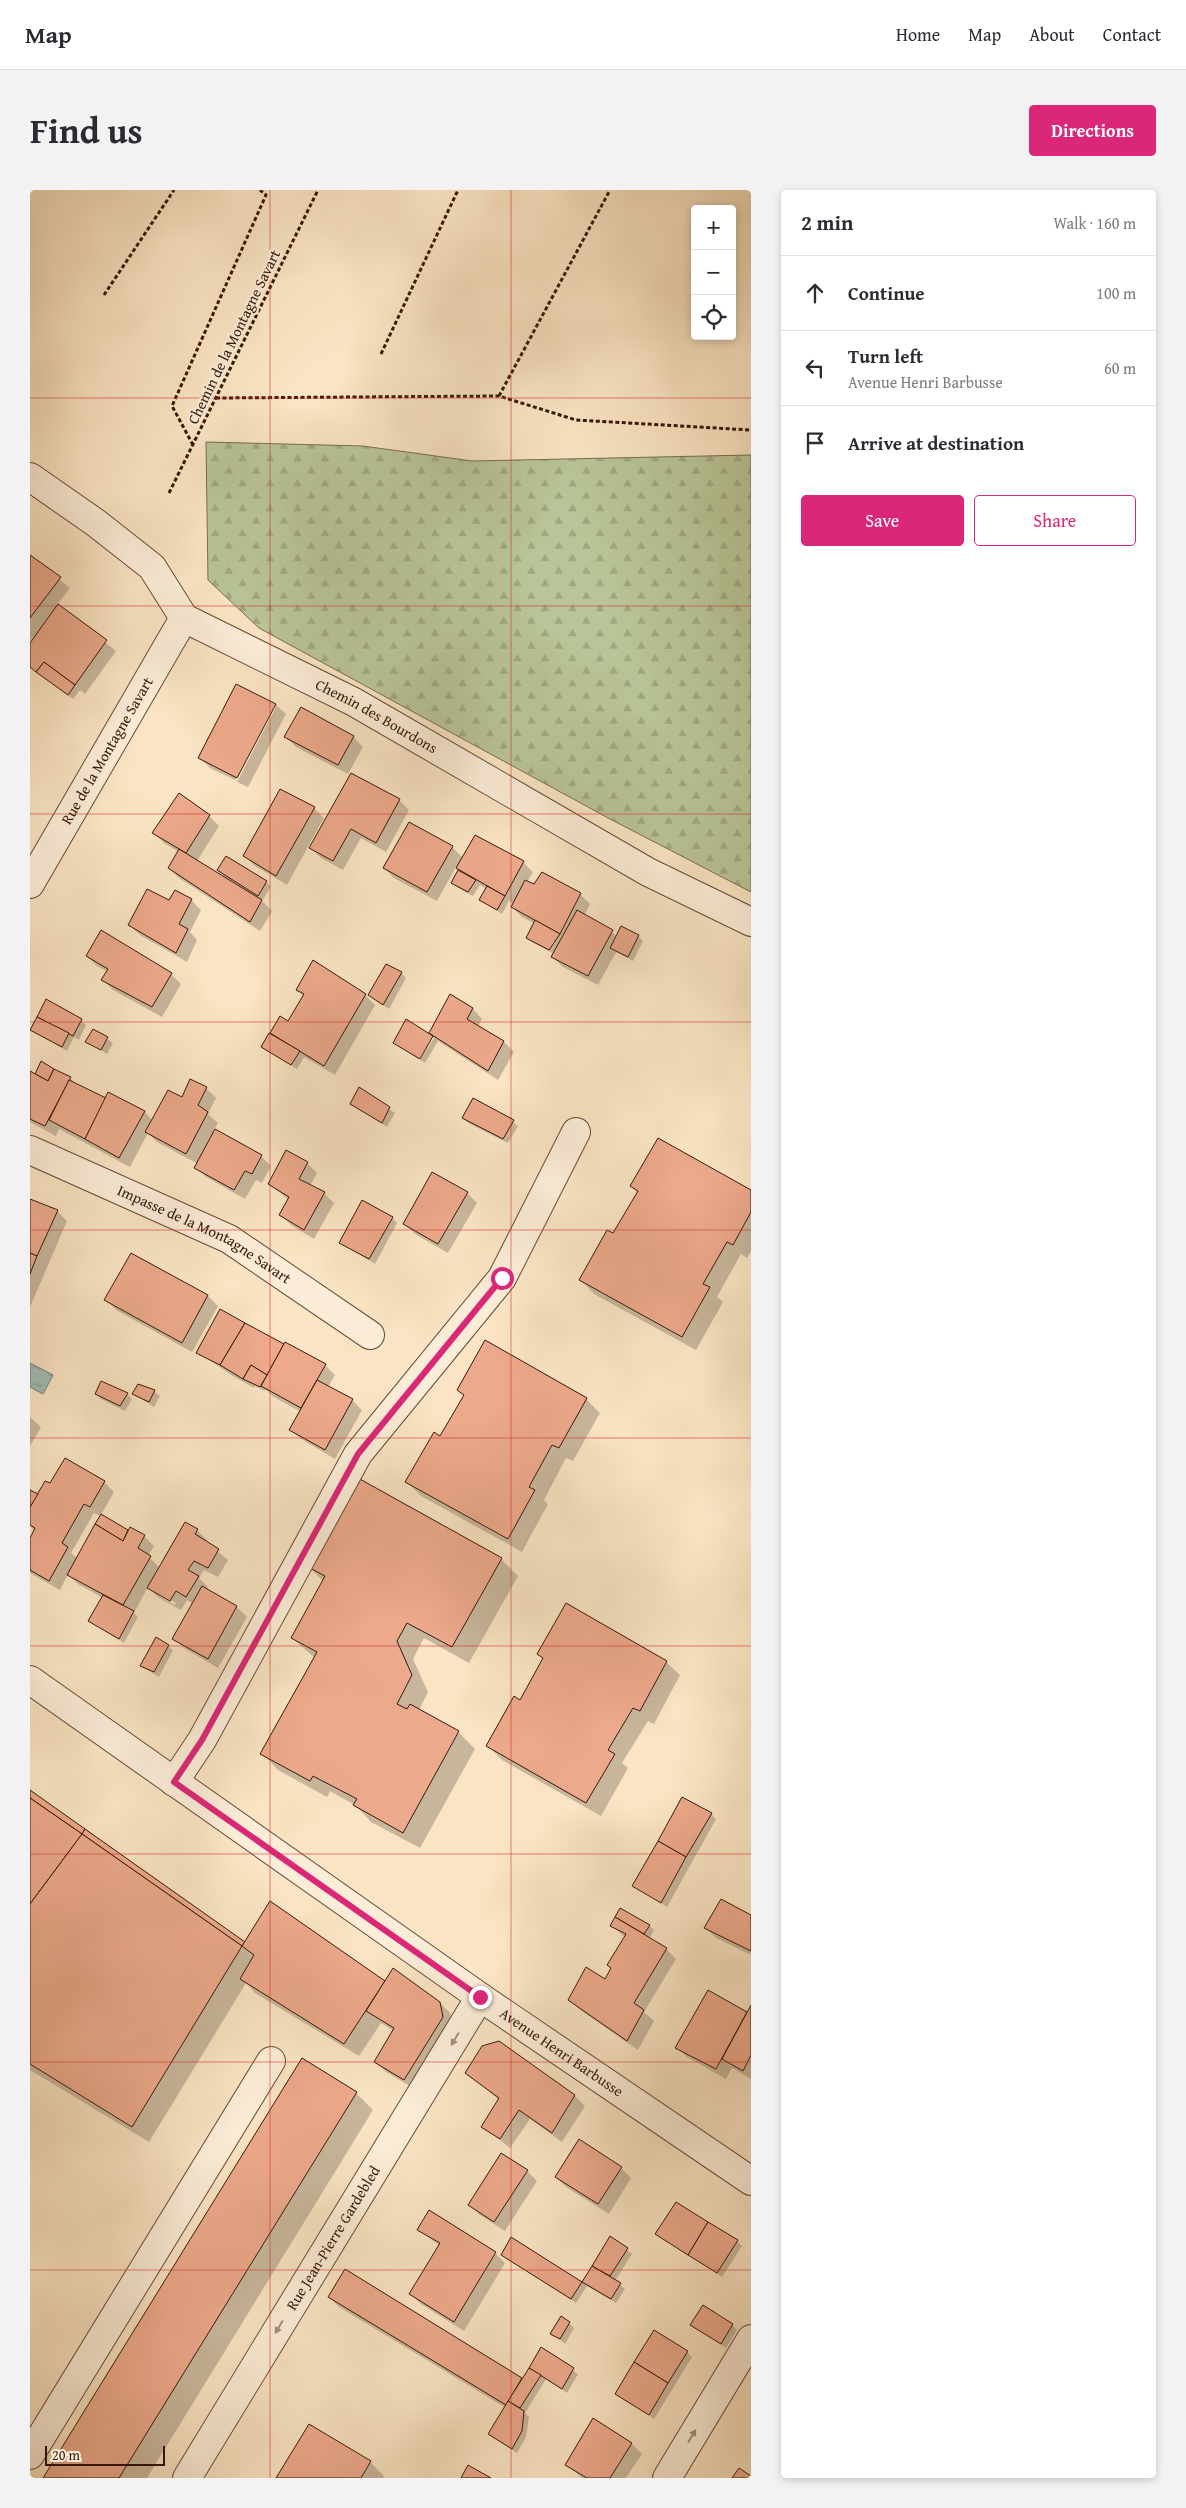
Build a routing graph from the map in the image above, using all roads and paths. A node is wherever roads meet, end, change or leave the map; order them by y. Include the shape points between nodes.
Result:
1 (174, 190) edge
2 (260, 190) edge
3 (318, 190) edge
4 (458, 190) edge
5 (610, 190) edge
6 (104, 295) dead end
7 (381, 354) dead end
8 (499, 396) junction
9 (216, 398) junction
10 (751, 430) edge
11 (193, 446) junction
12 (30, 477) edge
13 (169, 493) dead end
14 (184, 618) junction
15 (34, 865) edge
16 (751, 922) edge
17 (576, 1132) dead end
18 (30, 1150) edge
19 (370, 1335) dead end
20 (30, 1680) edge
21 (174, 1782) junction
22 (480, 1997) junction
23 (271, 2061) dead end
24 (749, 2174) edge
25 (751, 2340) edge
26 (30, 2455) edge
27 (187, 2478) edge
28 (666, 2478) edge

1 - 6 path
2 - 11 path via 266,195 172,406
3 - 9 path, Chemin de la Montagne Savart
4 - 7 path
5 - 8 path
8 - 9 path
8 - 10 path via 576,420
9 - 11 path, Chemin de la Montagne Savart
11 - 13 path, Chemin de la Montagne Savart
12 - 14 street via 152,567
14 - 15 street, Rue de la Montagne Savart
14 - 16 street, Chemin des Bourdons via 354,702 648,872
17 - 21 street via 502,1278 358,1454 202,1740
18 - 19 street, Impasse de la Montagne Savart via 229,1239
20 - 21 street, Avenue Henri Barbusse
21 - 22 street, Avenue Henri Barbusse
22 - 24 street, Avenue Henri Barbusse
22 -> 27 street, Rue Jean-Pierre Gardebled
23 - 26 street
28 -> 25 street

